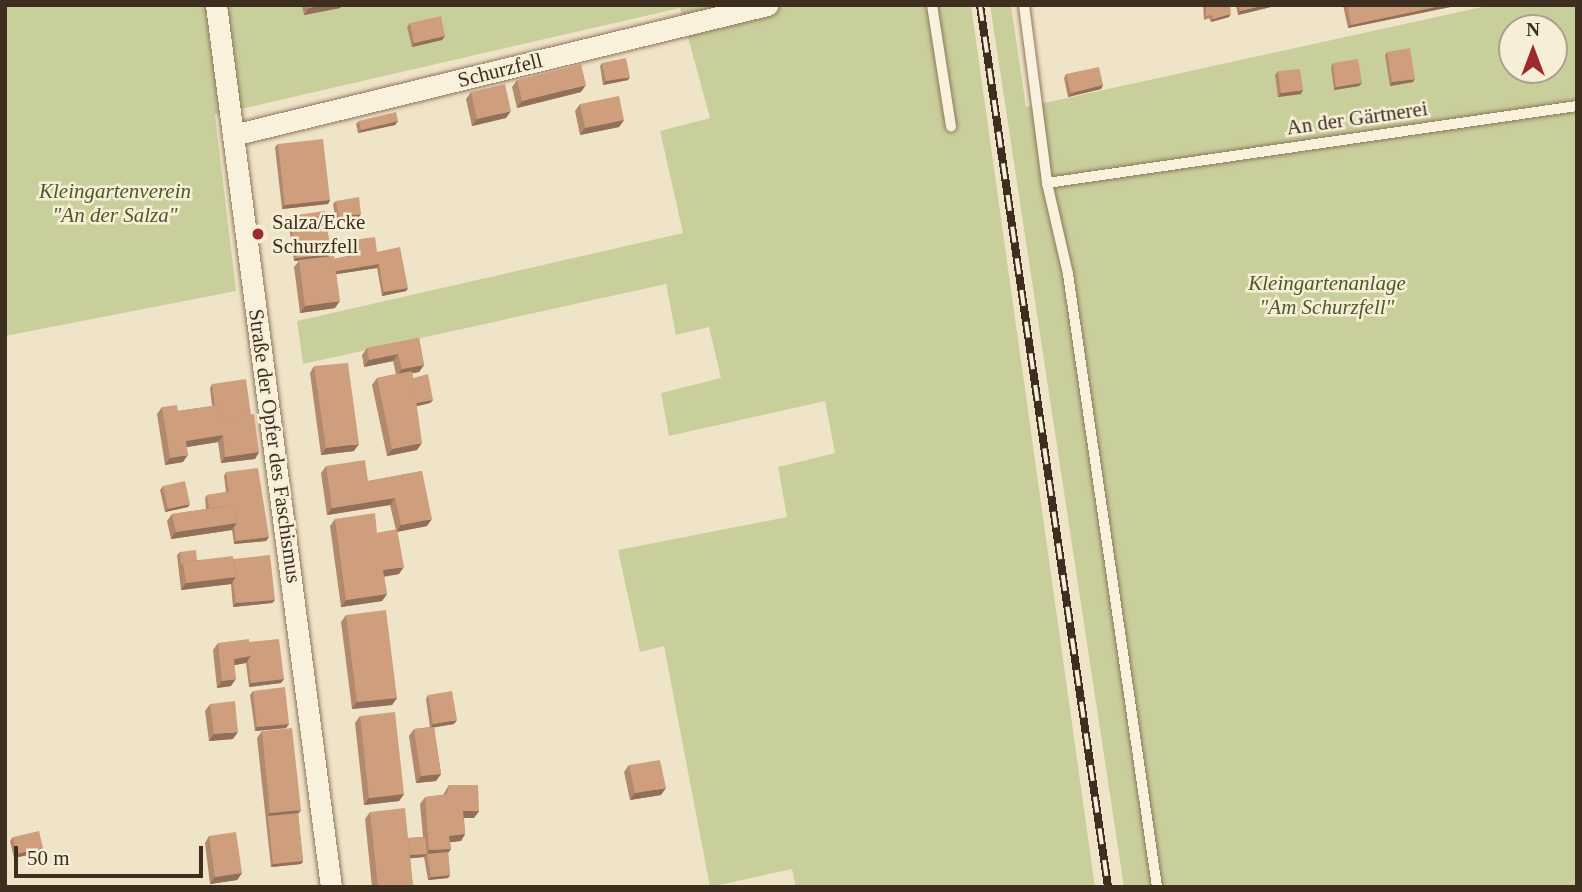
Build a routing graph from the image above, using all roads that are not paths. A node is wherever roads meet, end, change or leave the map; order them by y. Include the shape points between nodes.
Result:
1 (216, 5) edge
2 (767, 5) edge
3 (932, 5) edge
4 (1024, 5) edge
5 (1577, 106) edge
6 (951, 127) dead end
7 (233, 135) junction
8 (1047, 183) junction
9 (331, 887) edge
10 (1157, 887) edge

1 - 7 street, Straße der Opfer des Faschismus
2 - 7 street, Schurzfell
3 - 6 lane
4 - 8 lane
5 - 8 lane, An der Gärtnerei
7 - 9 street, Straße der Opfer des Faschismus
8 - 10 lane via 1068,274

